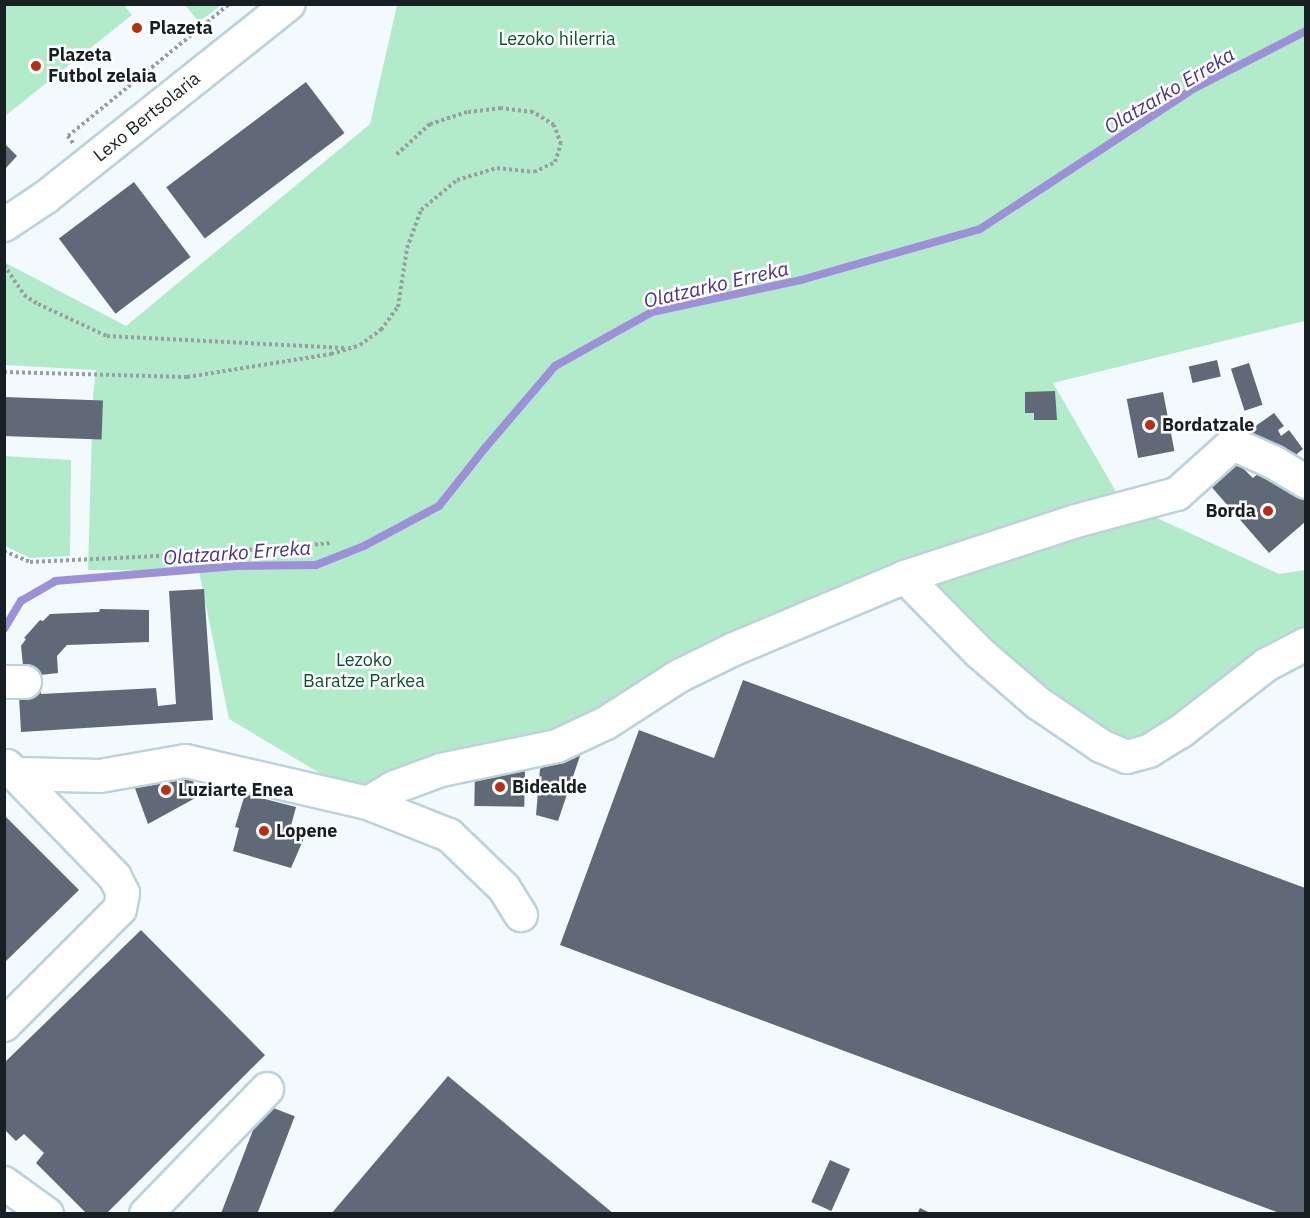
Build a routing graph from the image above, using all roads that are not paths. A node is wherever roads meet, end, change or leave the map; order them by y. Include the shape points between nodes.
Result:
1 (288, 5) edge
2 (4, 225) edge
3 (1305, 482) edge
4 (905, 577) junction
5 (1305, 644) edge
6 (11, 769) edge
7 (368, 803) junction
8 (521, 915) dead end
9 (4, 1025) edge
10 (267, 1089) dead end
11 (4, 1184) edge
12 (47, 1214) edge
13 (146, 1214) edge

1 - 2 street, Lexo Bertsolaria via 100,156
3 - 4 street via 1233,444 1178,494 1076,521
4 - 5 street via 980,654 1038,703 1101,746 1127,757 1149,751 1180,732 1266,665
4 - 7 street via 734,649 679,676 606,723 556,746 441,770 395,787
6 - 7 street via 100,776 186,761
6 - 9 street via 121,885 122,902 120,909
7 - 8 street via 449,835 504,888
10 - 13 street
11 - 12 street

